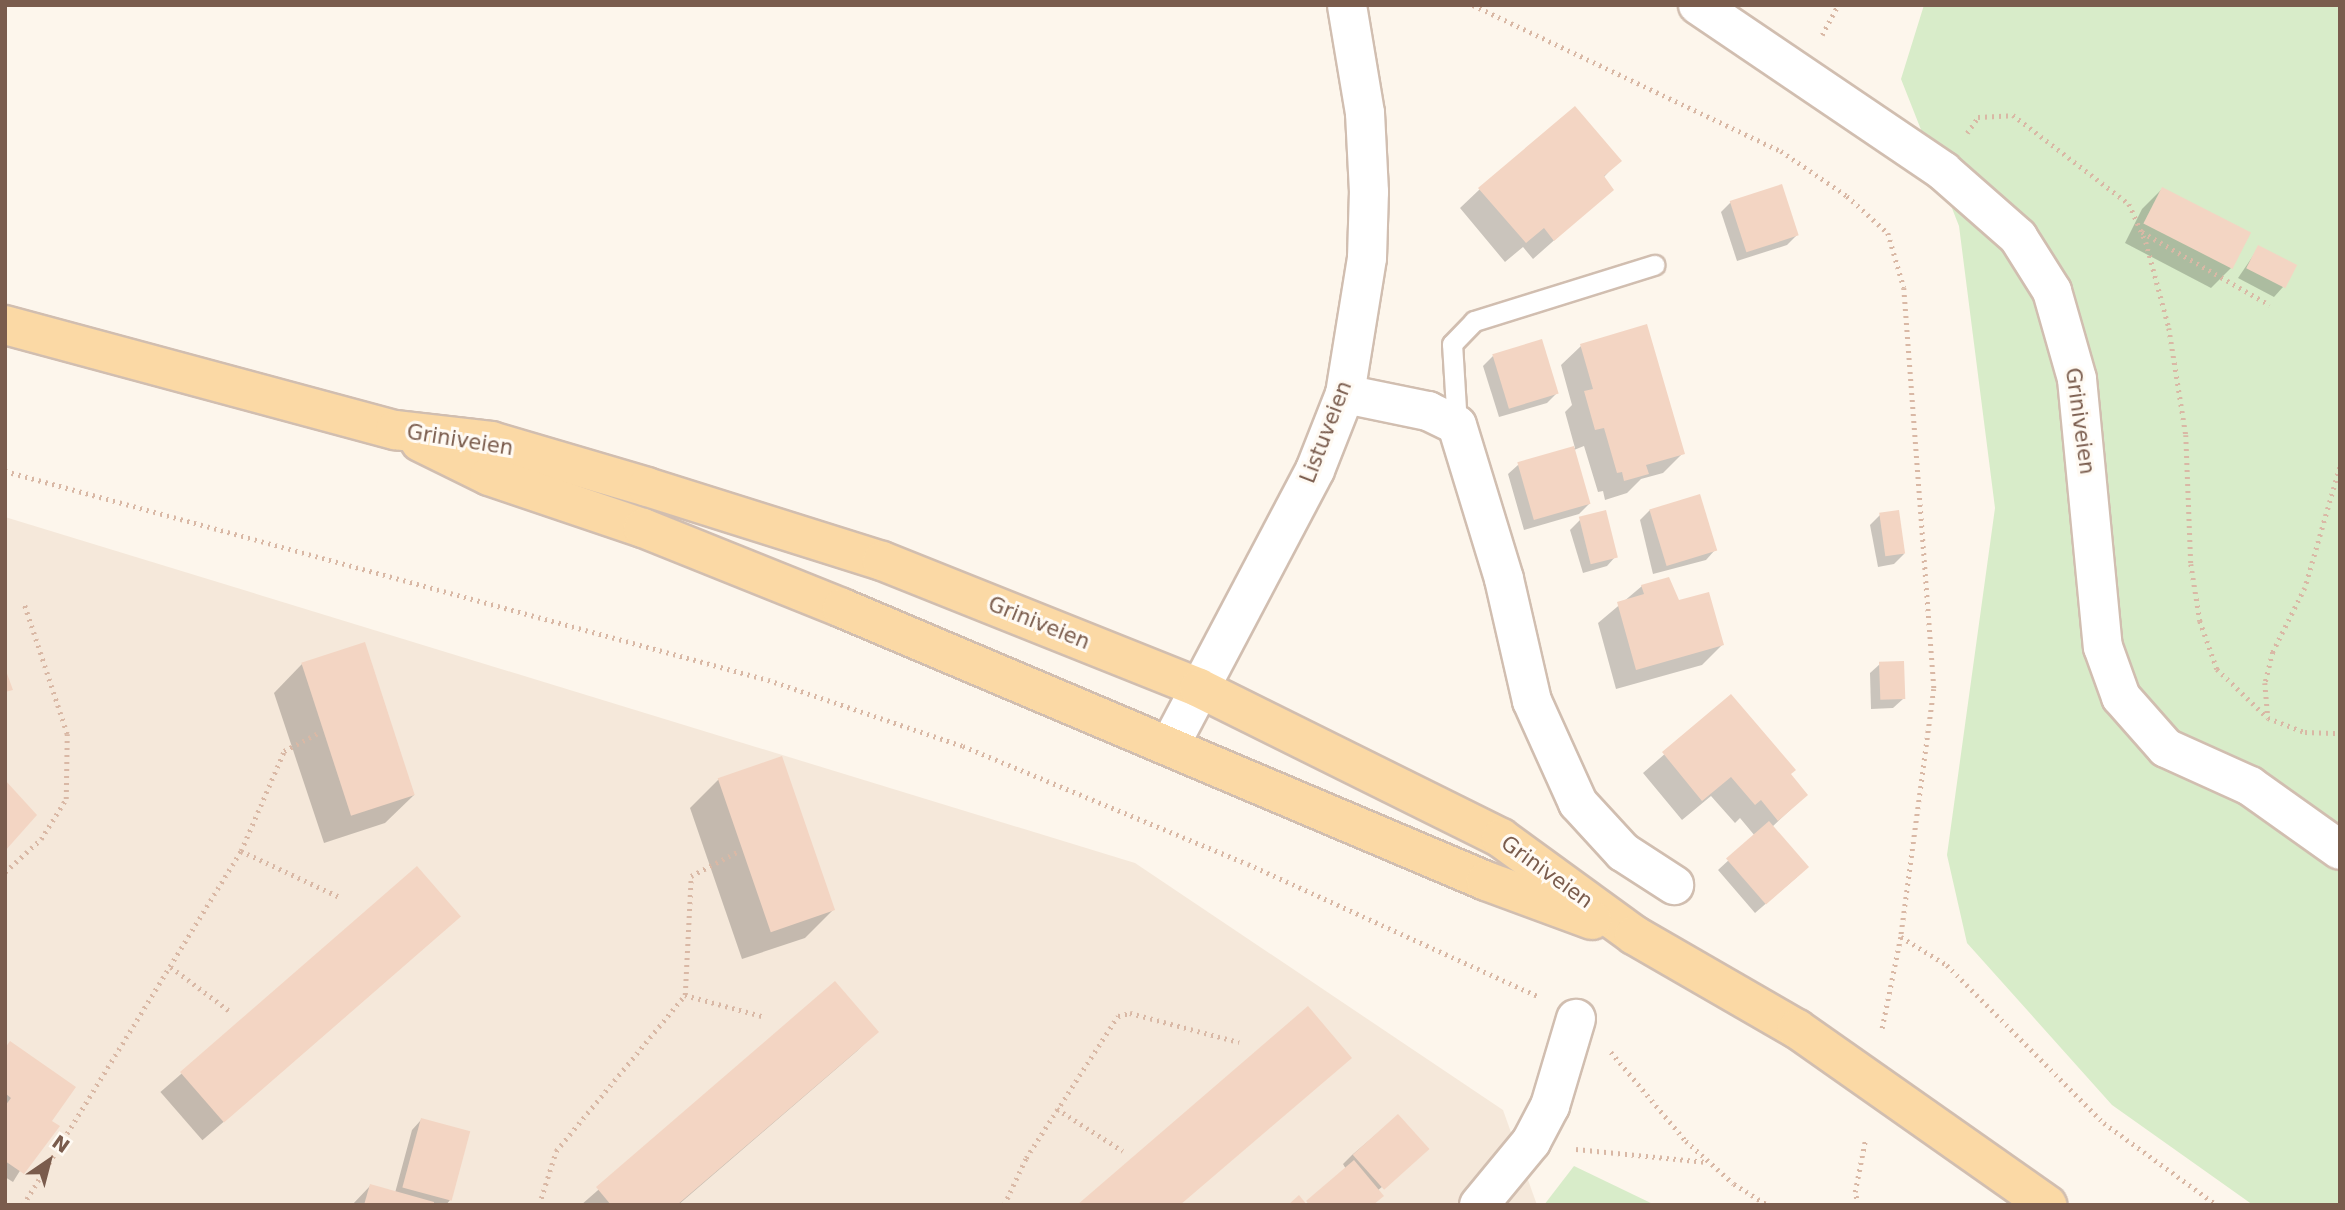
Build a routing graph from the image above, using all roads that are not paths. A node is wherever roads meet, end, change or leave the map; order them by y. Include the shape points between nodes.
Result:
1 (1347, 5) edge
2 (1698, 5) edge
3 (1654, 265) dead end
4 (5, 325) edge
5 (1345, 394) junction
6 (1457, 425) junction
7 (395, 430) junction
8 (1199, 688) junction
9 (1170, 745) junction
10 (2340, 850) edge
11 (1674, 885) dead end
12 (1634, 935) junction
13 (1576, 1018) road end
14 (1479, 1205) edge
15 (2047, 1205) edge

1 - 5 street, Listuveien via 1365,113 1369,192 1367,258
2 - 10 street, Griniveien via 1943,171 2018,237 2052,291 2077,379 2103,647 2121,698 2166,748 2250,786
3 - 6 lane via 1474,321 1452,344
4 - 7 main road, Griniveien
5 - 6 street via 1428,411
5 - 8 street, Listuveien via 1315,470
6 - 11 street via 1504,579 1532,701 1578,803 1623,852
7 - 8 main road, Griniveien via 491,441 858,553
7 - 9 main road, Griniveien via 489,476 643,528
8 - 9 street, Listuveien
8 - 12 main road, Griniveien via 1501,838
9 - 12 main road, Griniveien via 1486,881
12 - 15 main road, Griniveien via 1797,1029
13 - 14 street via 1550,1106 1525,1150

